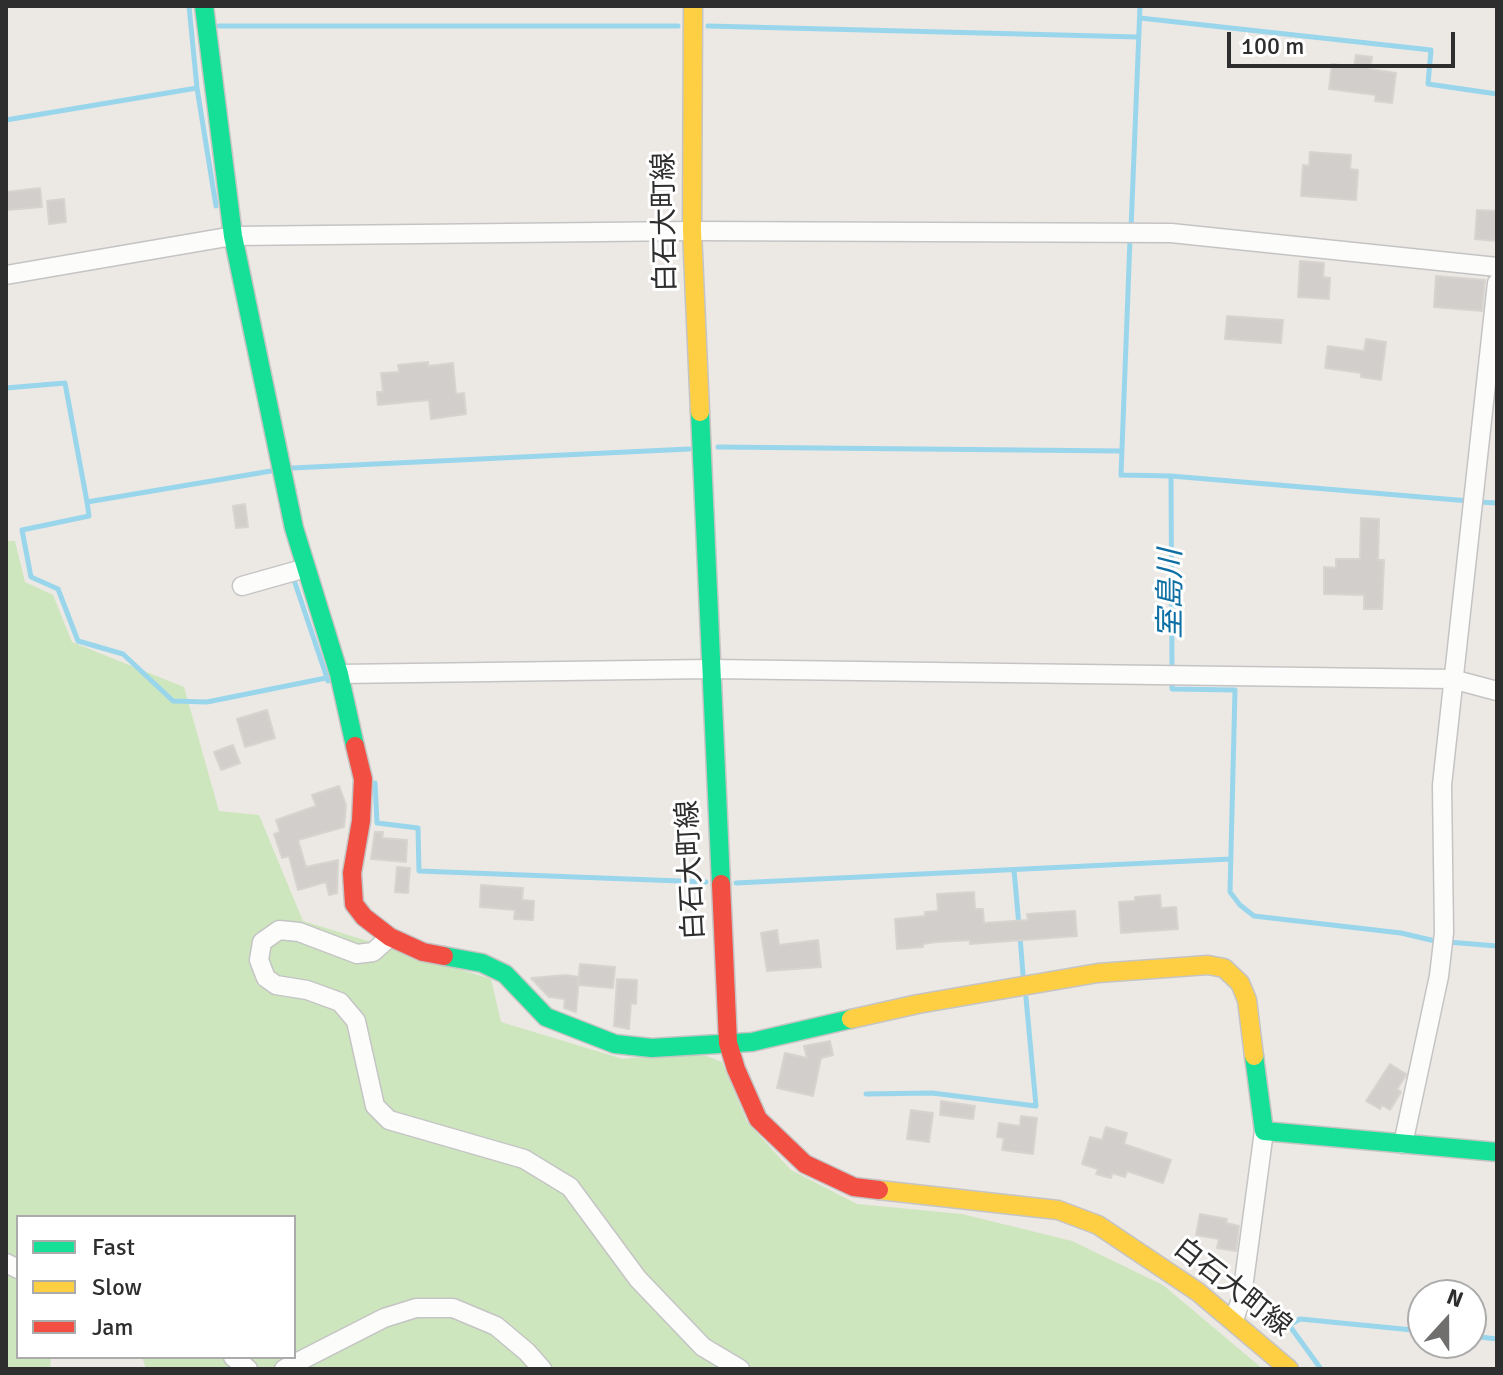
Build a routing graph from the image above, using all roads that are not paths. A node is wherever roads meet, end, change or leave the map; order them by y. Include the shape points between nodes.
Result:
1 (204, 6) edge
2 (693, 6) edge
3 (692, 231) junction
4 (233, 236) junction
5 (1497, 267) edge
6 (6, 275) edge
7 (1497, 283) edge
8 (297, 571) junction
9 (242, 586) dead end
10 (711, 669) junction
11 (339, 674) junction
12 (1452, 679) junction
13 (1497, 691) edge
14 (390, 937) junction
15 (728, 1043) junction
16 (1264, 1131) junction
17 (1403, 1144) junction
18 (1497, 1152) edge
19 (1234, 1320) junction
20 (284, 1369) edge
21 (542, 1369) edge
22 (740, 1369) edge
23 (1289, 1369) edge

1 - 4 street
2 - 3 street, 白石大町線
3 - 4 street
3 - 5 street via 1121,231
3 - 10 street, 白石大町線
4 - 6 street
4 - 8 street via 294,528
7 - 12 street
8 - 9 street
8 - 11 street
10 - 11 street
10 - 12 street
10 - 15 street, 白石大町線
11 - 14 street via 363,779 352,873 354,904
12 - 13 street
12 - 17 street via 1442,785 1443,941
14 - 15 street via 423,952 482,963 505,974 546,1017 615,1044 652,1048
14 - 22 street via 373,952 357,954 279,930 262,942 259,960 266,978 276,985 340,1002 356,1021 375,1106 389,1120 524,1159 570,1187 638,1279 703,1347
15 - 16 street via 1098,973 1208,965 1232,975 1247,1000
15 - 19 street, 白石大町線 via 758,1119 805,1164 854,1187 1058,1210 1098,1225
16 - 17 street
16 - 19 street via 1242,1296
17 - 18 street
19 - 23 street, 白石大町線
20 - 21 street via 384,1318 416,1308 453,1308 496,1326

